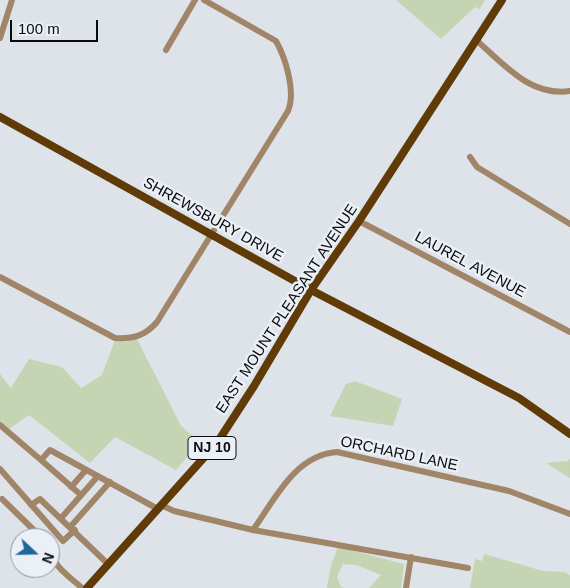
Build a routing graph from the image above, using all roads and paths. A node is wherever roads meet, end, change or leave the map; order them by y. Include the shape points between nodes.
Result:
1 (12, 0) edge
2 (196, 0) edge
3 (204, 0) edge
4 (502, 0) edge
5 (0, 38) edge
6 (476, 40) junction
7 (166, 50) dead end
8 (570, 91) edge
9 (0, 117) edge
10 (470, 157) dead end
11 (359, 221) junction
12 (570, 224) edge
13 (210, 234) junction
14 (0, 277) edge
15 (311, 290) junction
16 (570, 332) edge
17 (0, 425) edge
18 (570, 434) edge
19 (41, 460) junction
20 (0, 469) edge
21 (86, 470) junction
22 (98, 476) junction
23 (110, 482) junction
24 (71, 487) junction
25 (81, 495) junction
26 (2, 499) dead end
27 (31, 506) junction
28 (159, 507) junction
29 (570, 514) edge
30 (62, 517) junction
31 (32, 528) edge
32 (73, 528) junction
33 (252, 530) junction
34 (63, 541) junction
35 (60, 542) edge
36 (411, 556) junction
37 (108, 564) junction
38 (60, 568) edge
39 (468, 568) dead end
40 (82, 588) edge
41 (87, 588) edge
42 (406, 588) edge

1 - 5 street
2 - 7 street
3 - 13 street via 276,41 292,96 288,111
4 - 6 main road, EAST MOUNT PLEASANT AVENUE / NJ 10
6 - 8 street via 531,86
6 - 11 main road, EAST MOUNT PLEASANT AVENUE / NJ 10
9 - 13 main road, SHREWSBURY DRIVE
10 - 12 street via 477,167
11 - 15 main road, EAST MOUNT PLEASANT AVENUE / NJ 10
11 - 16 street, LAUREL AVENUE
13 - 14 street via 157,322 136,337 115,338 102,333
13 - 15 main road, SHREWSBURY DRIVE
15 - 18 main road, SHREWSBURY DRIVE via 519,398
15 - 28 main road, EAST MOUNT PLEASANT AVENUE / NJ 10 via 234,418
17 - 19 street
19 - 21 street via 50,450
19 - 24 street
20 - 27 street
21 - 22 street
21 - 24 street
22 - 23 street
22 - 25 street
23 - 28 street
23 - 32 street
24 - 25 street
25 - 30 street
26 - 31 street
27 - 30 street via 40,498
27 - 34 street
28 - 33 street
28 - 37 main road, EAST MOUNT PLEASANT AVENUE / NJ 10
29 - 33 street, ORCHARD LANE via 509,491 337,452 317,455 302,465
30 - 32 street
32 - 34 street
32 - 37 street
33 - 36 street
34 - 35 street
36 - 39 street
36 - 42 street
37 - 41 main road, EAST MOUNT PLEASANT AVENUE / NJ 10
38 - 40 street

